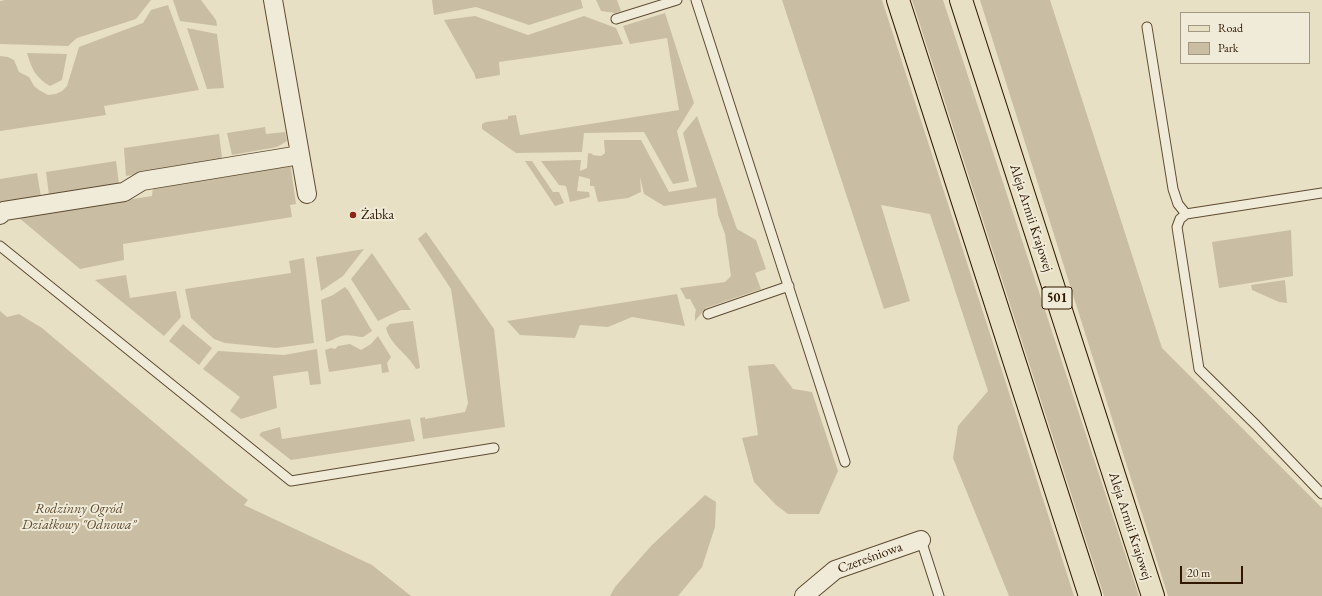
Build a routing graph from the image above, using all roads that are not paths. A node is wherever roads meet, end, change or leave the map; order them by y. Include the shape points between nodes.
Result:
1 (273, 0) edge
2 (677, 0) edge
3 (696, 0) edge
4 (898, 0) edge
5 (961, 0) edge
6 (616, 19) dead end
7 (1147, 27) dead end
8 (300, 155) junction
9 (1322, 193) edge
10 (307, 194) dead end
11 (1186, 214) junction
12 (0, 215) edge
13 (0, 246) edge
14 (789, 286) junction
15 (708, 314) dead end
16 (494, 448) dead end
17 (845, 462) dead end
18 (1322, 494) edge
19 (921, 540) joint
20 (804, 596) edge
21 (939, 596) edge
22 (1090, 596) edge
23 (1153, 596) edge

1 - 8 street
2 - 6 lane
3 - 14 lane
4 - 22 main road
5 - 23 main road, Aleja Armii Krajowej / 501
7 - 11 lane via 1173,189 1178,204
8 - 10 street
8 - 12 street via 142,181 124,192 4,211
9 - 11 lane
11 - 18 lane via 1180,219 1177,227 1199,369
13 - 16 lane via 291,481
14 - 15 lane
14 - 17 lane
19 - 20 street, Czereśniowa via 835,570
19 - 21 lane

